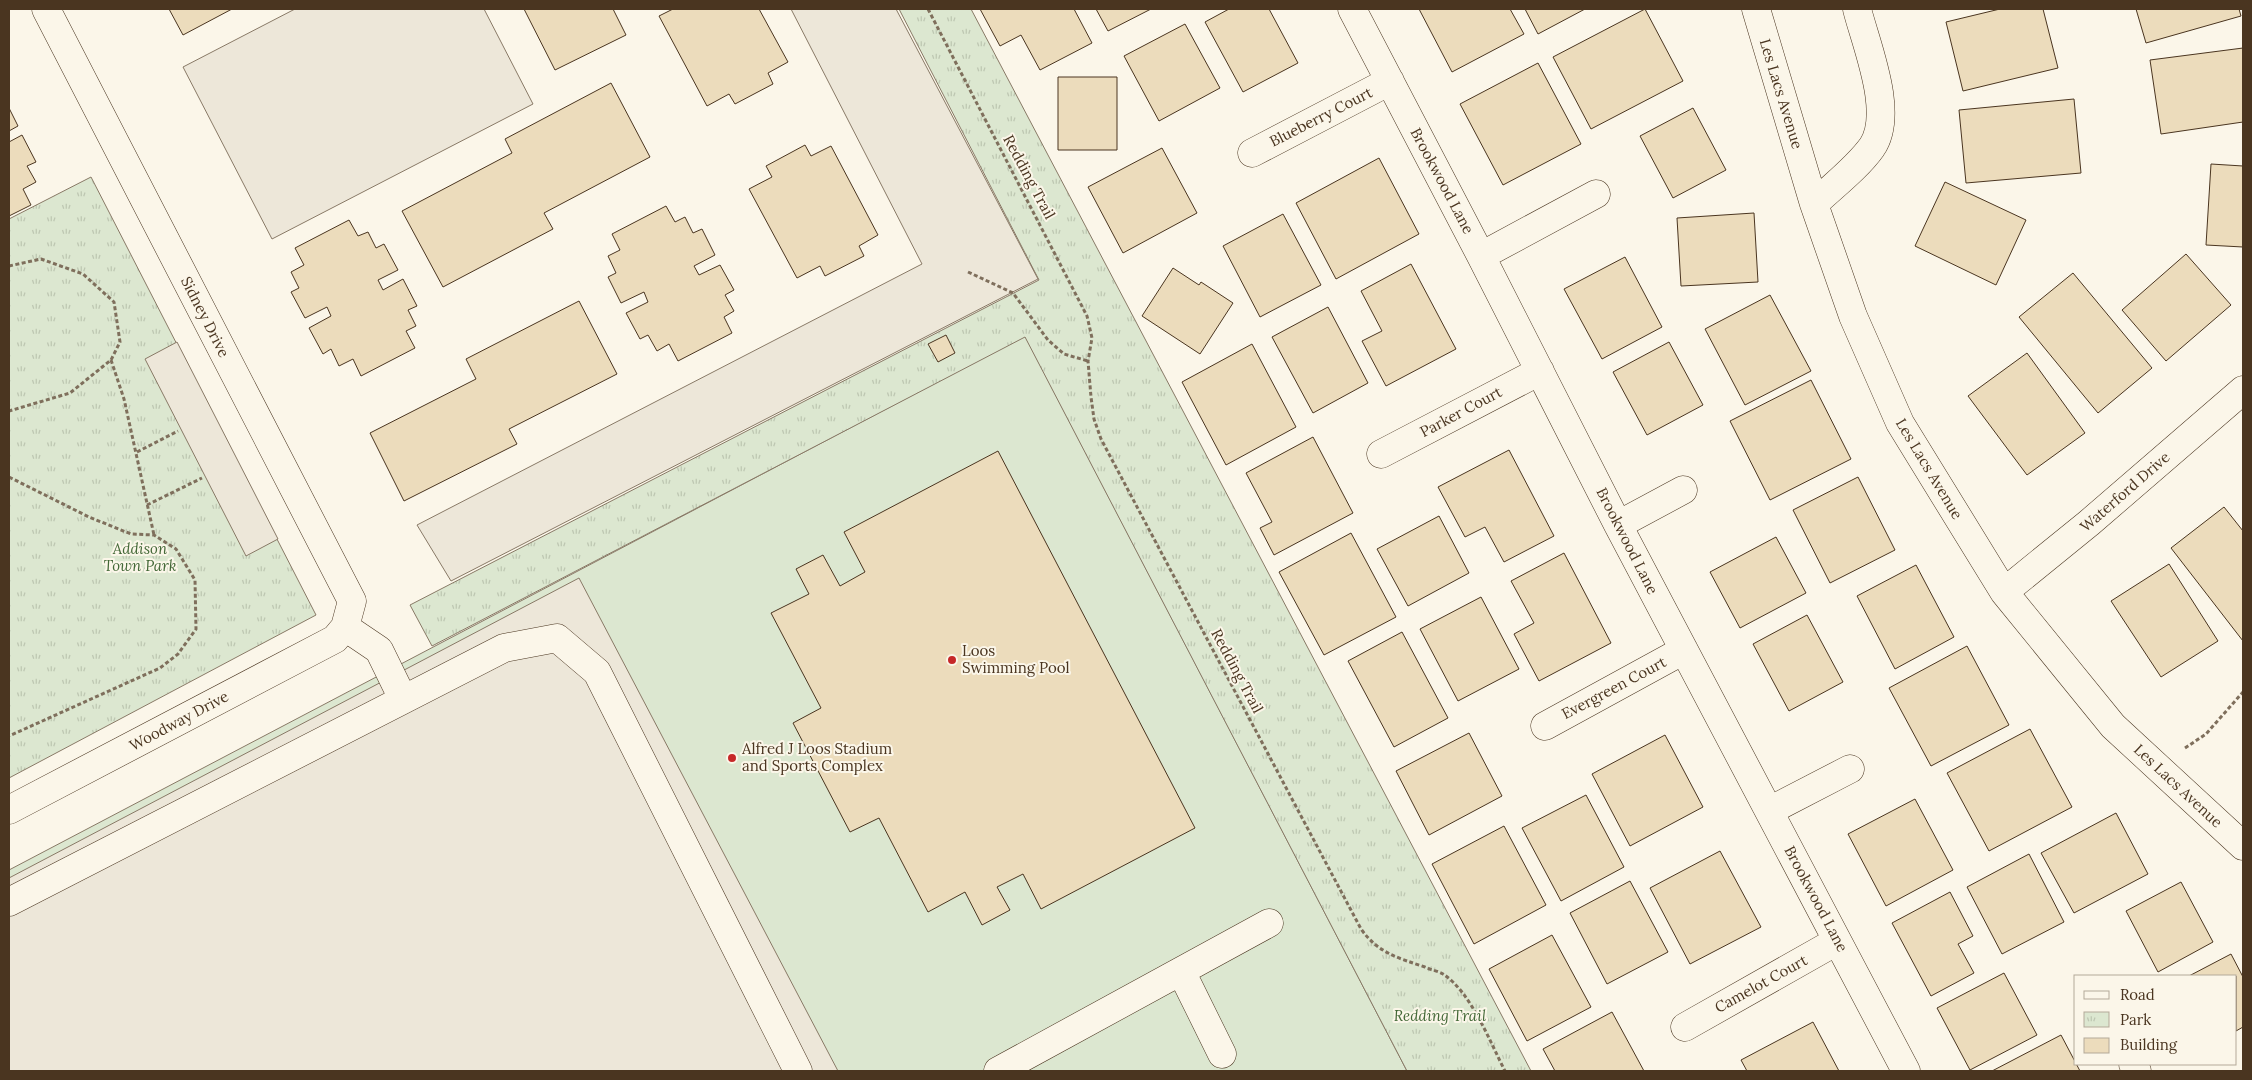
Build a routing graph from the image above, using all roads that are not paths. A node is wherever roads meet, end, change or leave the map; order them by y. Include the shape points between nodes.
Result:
1 (46, 9) edge
2 (1352, 9) edge
3 (1756, 9) edge
4 (1857, 9) edge
5 (1390, 81) junction
6 (1252, 153) dead end
7 (1596, 194) dead end
8 (1814, 204) junction
9 (1482, 256) junction
10 (1540, 371) junction
11 (2243, 390) edge
12 (1381, 454) dead end
13 (1682, 490) dead end
14 (1618, 525) junction
15 (2004, 592) junction
16 (346, 626) junction
17 (1684, 650) junction
18 (403, 699) junction
19 (1544, 726) dead end
20 (1850, 769) dead end
21 (9, 810) edge
22 (1769, 811) junction
23 (2243, 846) edge
24 (9, 902) edge
25 (1269, 923) dead end
26 (1837, 941) junction
27 (1181, 971) junction
28 (1685, 1027) dead end
29 (1222, 1054) dead end
30 (798, 1071) edge
31 (998, 1071) edge
32 (1906, 1071) edge

1 - 16 street, Sidney Drive via 352,601
2 - 5 street, Brookwood Lane
3 - 8 street, Les Lacs Avenue
4 - 8 street via 1880,96 1881,119 1872,146
5 - 6 street, Blueberry Court
5 - 9 street, Brookwood Lane
7 - 9 street
8 - 15 street, Les Lacs Avenue via 1853,316 1900,423
9 - 10 street, Brookwood Lane
10 - 12 street, Parker Court
10 - 14 street, Brookwood Lane
11 - 15 street, Waterford Drive
13 - 14 street
14 - 17 street, Brookwood Lane
15 - 23 street, Les Lacs Avenue via 2113,726
16 - 18 street via 379,650
16 - 21 street, Woodway Drive via 335,639
17 - 19 street, Evergreen Court
17 - 22 street, Brookwood Lane
18 - 24 street
18 - 30 street via 504,648 557,638 597,672
20 - 22 street
22 - 26 street, Brookwood Lane
25 - 27 street
26 - 28 street, Camelot Court
26 - 32 street, Brookwood Lane
27 - 29 street
27 - 31 street

